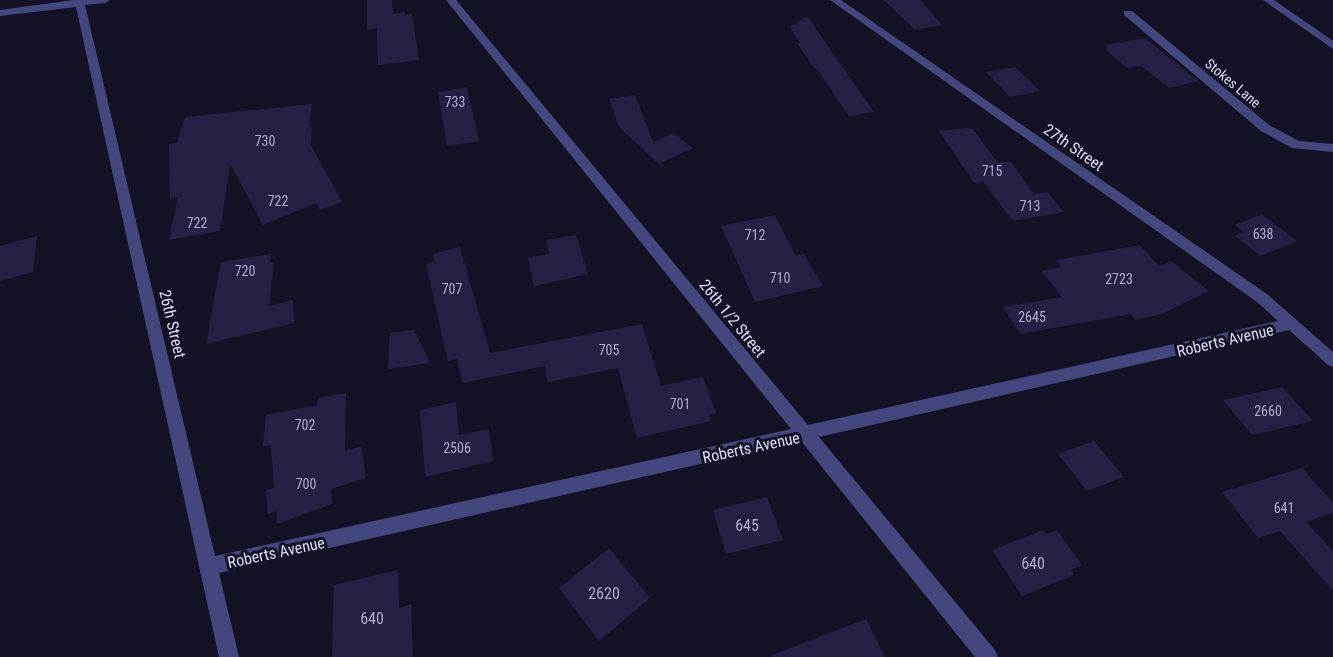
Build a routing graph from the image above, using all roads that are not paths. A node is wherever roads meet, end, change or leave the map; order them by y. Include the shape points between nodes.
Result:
1 (105, 0) edge
2 (452, 0) edge
3 (835, 0) edge
4 (1268, 0) edge
5 (80, 1) edge
6 (0, 13) edge
7 (1128, 13) dead end
8 (1333, 46) edge
9 (1333, 148) edge
10 (1291, 324) junction
11 (1333, 362) edge
12 (806, 435) junction
13 (210, 566) junction
14 (230, 657) edge
15 (988, 657) edge

1 - 5 street
2 - 12 street, 26th 1/2 Street
3 - 10 street, 27th Street via 1262,298
4 - 8 street
5 - 6 street
5 - 13 street, 26th Street
7 - 9 street, Stokes Lane via 1265,128 1296,145
10 - 11 street, 27th Street
10 - 12 street, Roberts Avenue
12 - 13 street, Roberts Avenue
12 - 15 street, 26th 1/2 Street
13 - 14 street, 26th Street

